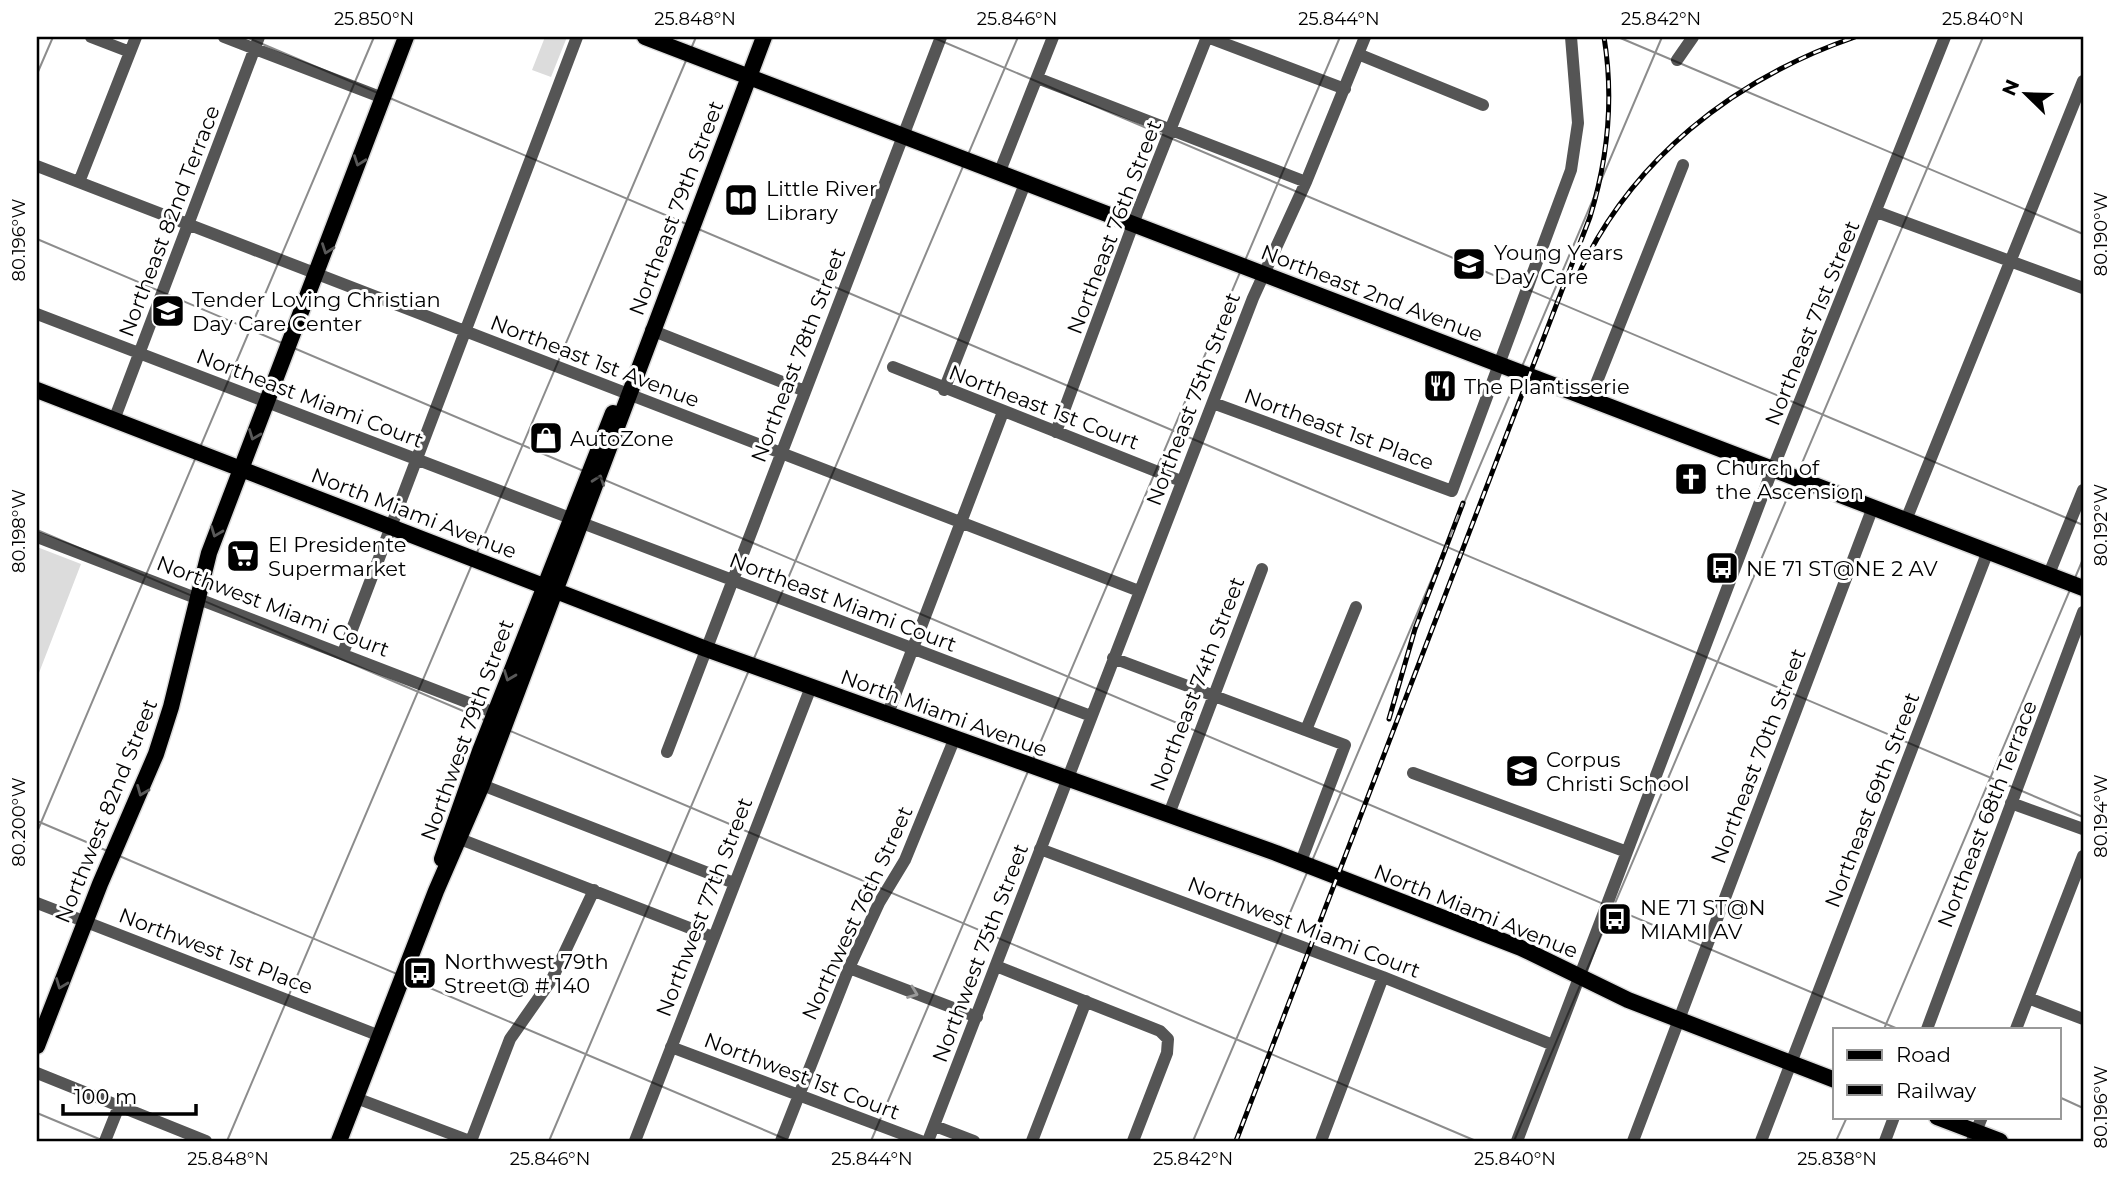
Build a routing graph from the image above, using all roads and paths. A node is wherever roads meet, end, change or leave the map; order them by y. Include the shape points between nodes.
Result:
1 (91, 37) edge
2 (136, 37) edge
3 (224, 37) edge
4 (406, 37) edge
5 (577, 37) edge
6 (645, 37) edge
7 (764, 37) edge
8 (941, 37) edge
9 (1053, 37) edge
10 (1207, 37) edge
11 (1365, 37) edge
12 (1572, 37) edge
13 (1693, 37) edge
14 (1945, 37) edge
15 (257, 43) edge
16 (130, 52) junction
17 (1358, 54) junction
18 (1677, 60) dead end
19 (749, 77) junction
20 (1037, 78) junction
21 (2083, 81) edge
22 (1345, 89) junction
23 (383, 98) junction
24 (1483, 105) dead end
25 (1172, 130) junction
26 (904, 135) junction
27 (1683, 165) dead end
28 (37, 166) edge
29 (1000, 171) junction
30 (1026, 181) junction
31 (79, 182) junction
32 (1306, 182) junction
33 (1877, 212) junction
34 (1134, 223) junction
35 (189, 225) junction
36 (2010, 261) junction
37 (317, 274) junction
38 (1264, 275) junction
39 (2083, 288) edge
40 (37, 314) edge
41 (652, 330) junction
42 (465, 331) junction
43 (138, 354) junction
44 (1501, 365) junction
45 (893, 367) dead end
46 (944, 390) junction
47 (805, 391) junction
48 (38, 394) edge
49 (627, 394) junction
50 (1590, 398) junction
51 (267, 403) junction
52 (1213, 403) junction
53 (1003, 411) junction
54 (114, 420) junction
55 (1056, 432) junction
56 (781, 454) junction
57 (419, 460) junction
58 (241, 468) junction
59 (1774, 469) junction
60 (1181, 481) junction
61 (2083, 490) edge
62 (1873, 507) junction
63 (1906, 520) junction
64 (576, 521) junction
65 (960, 522) junction
66 (392, 527) junction
67 (37, 537) edge
68 (1988, 551) junction
69 (1262, 569) dead end
70 (2049, 574) junction
71 (732, 581) junction
72 (550, 588) junction
73 (2083, 588) edge
74 (1139, 591) junction
75 (197, 596) junction
76 (1356, 607) dead end
77 (2083, 612) edge
78 (706, 649) junction
79 (914, 649) junction
80 (343, 653) junction
81 (1113, 658) junction
82 (811, 687) junction
83 (1213, 696) junction
84 (495, 713) junction
85 (887, 716) junction
86 (1091, 716) junction
87 (1306, 730) junction
88 (954, 740) junction
89 (667, 752) dead end
90 (1413, 773) dead end
91 (1066, 779) junction
92 (482, 785) junction
93 (2011, 803) junction
94 (1169, 814) junction
95 (2083, 829) edge
96 (460, 839) junction
97 (1040, 849) junction
98 (1628, 852) junction
99 (2083, 856) edge
100 (1300, 864) junction
101 (734, 883) junction
102 (594, 890) junction
103 (436, 891) junction
104 (37, 903) edge
105 (85, 922) junction
106 (713, 937) junction
107 (996, 966) junction
108 (849, 968) junction
109 (1579, 976) junction
110 (1383, 977) junction
111 (2028, 998) junction
112 (1086, 1001) junction
113 (977, 1017) junction
114 (1679, 1019) junction
115 (2083, 1019) edge
116 (1927, 1028) edge
117 (2016, 1028) edge
118 (380, 1036) junction
119 (1553, 1045) junction
120 (37, 1046) edge
121 (671, 1047) junction
122 (1792, 1063) junction
123 (37, 1073) edge
124 (1833, 1079) edge
125 (799, 1096) junction
126 (356, 1098) junction
127 (119, 1106) junction
128 (1894, 1118) edge
129 (1940, 1118) edge
130 (935, 1126) junction
131 (1977, 1130) edge
132 (105, 1141) edge
133 (206, 1141) edge
134 (339, 1141) edge
135 (470, 1141) edge
136 (635, 1141) edge
137 (781, 1141) edge
138 (921, 1141) edge
139 (928, 1141) edge
140 (974, 1141) edge
141 (1032, 1141) edge
142 (1133, 1141) edge
143 (1321, 1141) edge
144 (1517, 1141) edge
145 (1633, 1141) edge
146 (1761, 1141) edge
147 (1885, 1141) edge
148 (2000, 1141) edge

1 - 16 street
2 - 16 street
3 - 15 street
4 - 23 main road, Northwest 82nd Street
5 - 42 street
6 - 19 main road, Northeast 2nd Avenue
7 - 19 main road, Northeast 79th Street
8 - 26 street, Northeast 78th Street
9 - 20 street
10 - 22 street
10 - 25 street, Northeast 76th Street
11 - 17 street, Northeast 75th Street
12 - 44 street via 1578,123 1571,170
13 - 18 street
14 - 33 street, Northeast 71st Street
15 - 23 street
15 - 35 street, Northeast 82nd Terrace
16 - 31 street
17 - 22 street, Northeast 75th Street
17 - 24 street
19 - 26 main road, Northeast 2nd Avenue
19 - 41 main road, Northeast 79th Street
20 - 25 street
20 - 29 street
21 - 36 street
22 - 32 street, Northeast 75th Street
23 -> 37 main road, Northwest 82nd Street
25 - 32 street
25 - 34 street, Northeast 76th Street
26 - 29 main road, Northeast 2nd Avenue
26 - 47 street, Northeast 78th Street
27 - 50 street
28 - 31 street, Northeast 1st Avenue
29 - 30 main road, Northeast 2nd Avenue
30 - 34 main road, Northeast 2nd Avenue
30 - 46 street
31 - 35 street, Northeast 1st Avenue
32 - 38 street, Northeast 75th Street
33 - 36 street
33 - 59 street, Northeast 71st Street
34 - 38 main road, Northeast 2nd Avenue
34 - 55 street, Northeast 76th Street
35 - 37 street, Northeast 1st Avenue
35 - 43 street, Northeast 82nd Terrace
36 - 39 street
36 - 63 street
37 - 42 street, Northeast 1st Avenue
37 - 51 main road, Northwest 82nd Street
38 - 44 main road, Northeast 2nd Avenue
38 - 52 street, Northeast 75th Street
40 - 43 street, Northeast Miami Court
41 - 47 street
41 - 49 main road, Northeast 79th Street
42 - 49 street, Northeast 1st Avenue
42 - 57 street
43 - 51 street, Northeast Miami Court
43 - 54 street, Northeast 82nd Terrace
44 - 50 main road, Northeast 2nd Avenue
44 - 52 street, Northeast 1st Place via 1452,491
45 - 46 street, Northeast 1st Court
46 - 53 street, Northeast 1st Court
47 - 56 street, Northeast 78th Street
48 - 54 main road, North Miami Avenue
49 - 56 street, Northeast 1st Avenue
49 - 64 main road, Northeast 79th Street via 611,415
50 - 59 main road, Northeast 2nd Avenue
51 - 57 street, Northeast Miami Court
51 -> 58 main road, Northwest 82nd Street
52 - 60 street, Northeast 75th Street
53 - 55 street, Northeast 1st Court
53 - 65 street
54 - 58 main road, North Miami Avenue
55 - 60 street, Northeast 1st Court
56 - 65 street, Northeast 1st Avenue
56 - 71 street, Northeast 78th Street
57 - 64 street, Northeast Miami Court
57 - 66 street
58 - 66 main road, North Miami Avenue
58 -> 75 main road, Northwest 82nd Street
59 - 62 main road, Northeast 2nd Avenue
59 - 98 street, Northeast 71st Street
60 - 74 street, Northeast 75th Street
61 - 70 street
62 - 63 main road, Northeast 2nd Avenue
62 - 114 street, Northeast 70th Street
63 - 68 main road, Northeast 2nd Avenue
64 - 71 street, Northeast Miami Court
64 - 72 main road, Northeast 79th Street
65 - 74 street, Northeast 1st Avenue
65 - 79 street
66 - 72 main road, North Miami Avenue
66 - 80 street
67 - 75 street, Northwest Miami Court
68 - 70 main road, Northeast 2nd Avenue
68 - 122 street, Northeast 69th Street
69 - 83 street, Northeast 74th Street
70 - 73 main road, Northeast 2nd Avenue
71 - 78 street, Northeast 78th Street
71 - 79 street, Northeast Miami Court
72 - 78 main road, North Miami Avenue
72 -> 84 main road, Northwest 79th Street
72 - 92 main road, Northwest 79th Street
74 - 81 street, Northeast 75th Street
75 - 80 street, Northwest Miami Court
75 -> 105 main road, Northwest 82nd Street via 165,727
76 - 87 street
77 - 93 street, Northeast 68th Terrace
78 - 82 main road, North Miami Avenue
78 - 89 street, Northeast 78th Street
79 - 85 street
79 - 86 street, Northeast Miami Court
80 - 84 street, Northwest Miami Court
81 - 83 street
81 - 86 street, Northeast 75th Street
82 - 85 main road, North Miami Avenue
82 - 101 street, Northwest 77th Street
83 - 87 street
83 - 94 street, Northeast 74th Street
84 - 92 main road
84 - 103 main road, Northwest 79th Street via 443,852
85 - 88 main road, North Miami Avenue
86 - 91 street, Northeast 75th Street
87 - 100 street via 1345,745
88 - 91 main road, North Miami Avenue
88 - 108 street, Northwest 76th Street via 905,860 878,903
90 - 98 street
91 - 94 main road, North Miami Avenue
91 - 97 street, Northwest 75th Street
92 - 96 main road, Northwest 79th Street
92 - 101 street
93 - 95 street
93 - 116 street, Northeast 68th Terrace
94 - 100 main road, North Miami Avenue
96 - 102 street
96 - 103 main road, Northwest 79th Street
97 - 107 street, Northwest 75th Street
97 - 110 street, Northwest Miami Court
98 - 109 street, Northeast 71st Street
99 - 111 street
100 - 109 main road, North Miami Avenue via 1521,948
101 - 106 street, Northwest 77th Street
102 - 106 street
102 - 135 street via 552,979 510,1039
103 - 118 main road, Northwest 79th Street
104 - 105 street, Northwest 1st Place
105 - 118 street, Northwest 1st Place
105 -> 120 main road, Northwest 82nd Street
106 - 121 street, Northwest 77th Street
107 - 112 street
107 - 113 street, Northwest 75th Street
108 -> 113 street
108 - 125 street, Northwest 76th Street
109 - 114 main road, North Miami Avenue
109 - 119 street, Northeast 71st Street
110 - 119 street, Northwest Miami Court
110 - 143 street
111 - 115 street
111 - 117 street
112 - 141 street
112 - 142 street via 1160,1031 1168,1039 1167,1053
113 - 130 street, Northwest 75th Street
114 - 122 main road, North Miami Avenue
114 - 145 street, Northeast 70th Street
118 - 126 main road, Northwest 79th Street
119 - 144 street, Northeast 71st Street
121 - 125 street, Northwest 1st Court
121 - 136 street, Northwest 77th Street
122 - 124 main road, North Miami Avenue
122 - 146 street, Northeast 69th Street
123 - 127 street
125 - 137 street, Northwest 76th Street
125 - 138 street, Northwest 1st Court
126 - 134 main road, Northwest 79th Street
126 - 135 street
127 - 132 street
127 - 133 street
128 - 147 street
129 - 131 main road
130 - 139 street, Northwest 75th Street
130 - 140 street
131 - 148 main road

